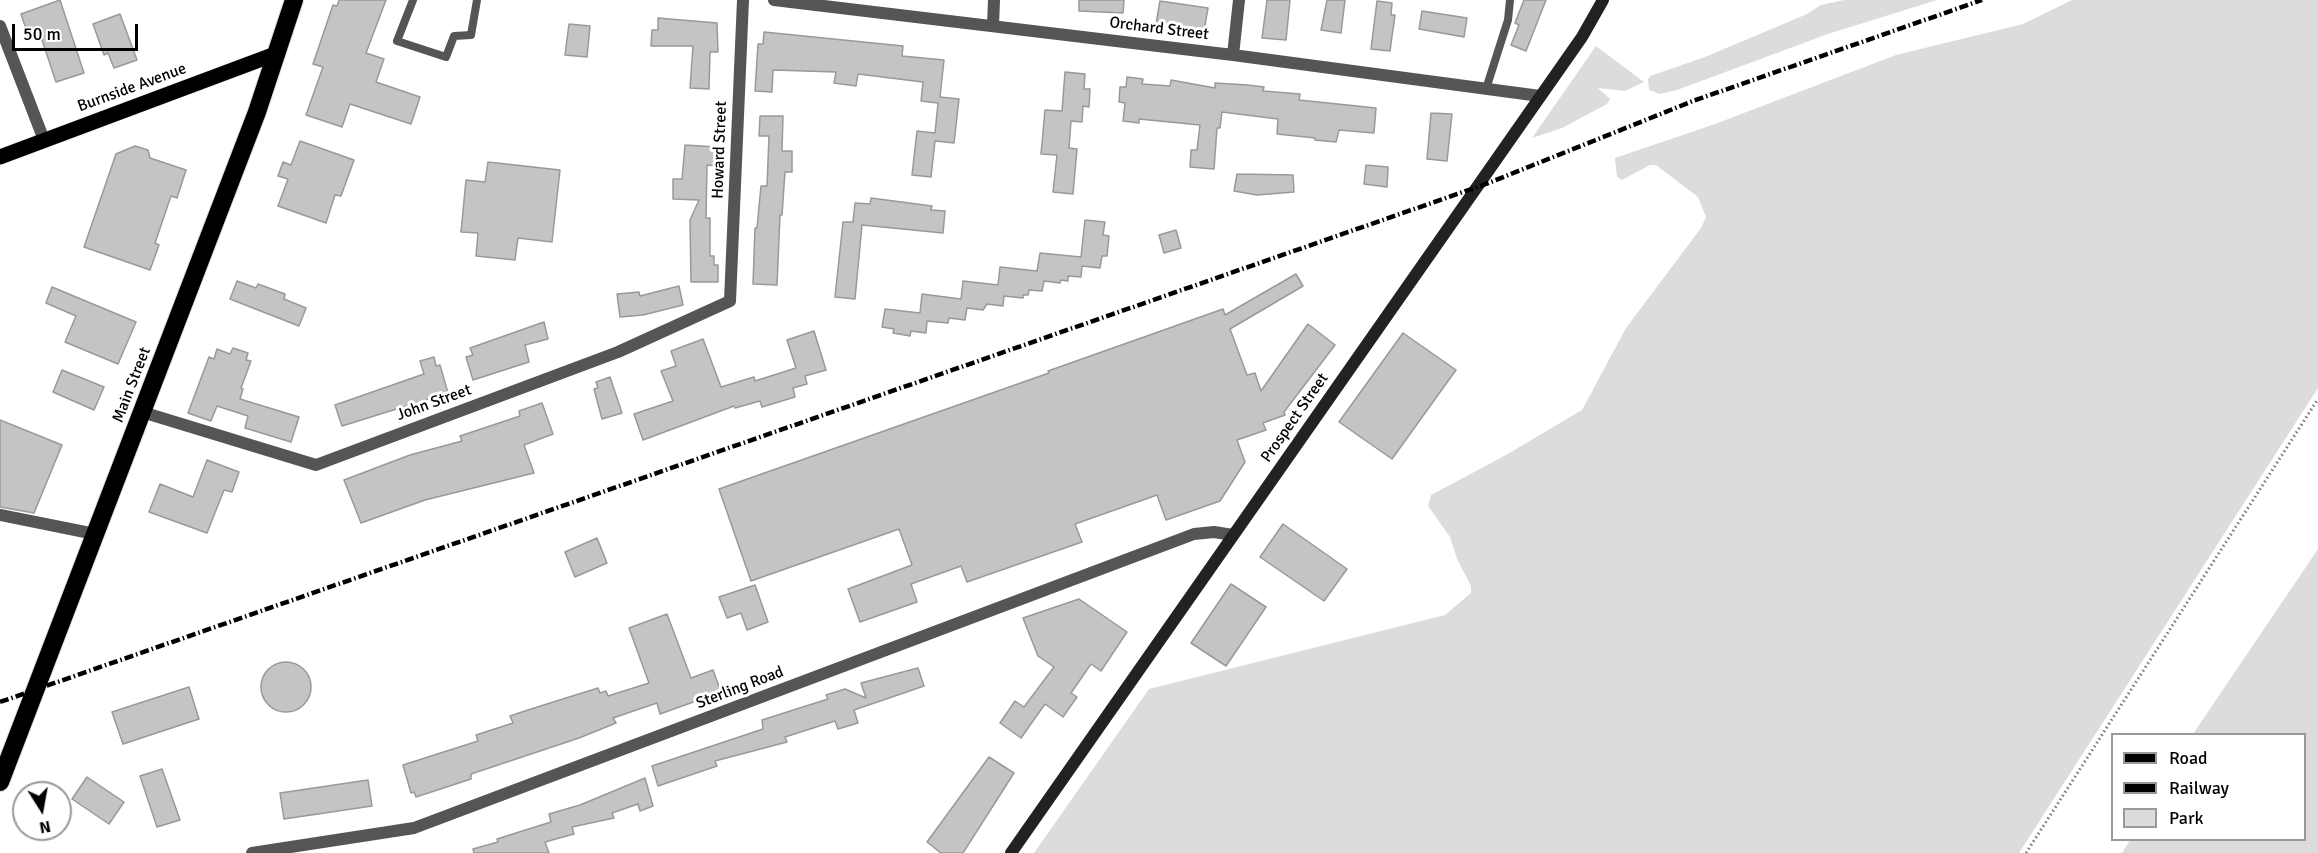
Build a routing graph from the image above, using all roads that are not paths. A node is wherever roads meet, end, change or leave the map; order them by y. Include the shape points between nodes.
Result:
1 (294, 0) edge
2 (412, 0) edge
3 (477, 0) edge
4 (743, 0) edge
5 (774, 0) edge
6 (994, 0) edge
7 (1239, 0) edge
8 (1510, 0) edge
9 (1603, 0) edge
10 (0, 26) edge
11 (993, 26) junction
12 (278, 53) junction
13 (1233, 54) junction
14 (1486, 89) junction
15 (1540, 96) junction
16 (44, 140) junction
17 (0, 157) edge
18 (730, 301) joint
19 (142, 412) junction
20 (0, 515) edge
21 (95, 534) junction
22 (1233, 535) junction
23 (0, 782) edge
24 (252, 853) edge
25 (1011, 853) edge

1 - 12 highway, Main Street
2 - 3 lane via 397,41 446,57 454,36 471,35
4 - 18 street, Howard Street
5 - 11 street, Orchard Street
6 - 11 street
7 - 13 street
8 - 14 lane via 1508,20
9 - 15 main road, Prospect Street
10 - 16 street
11 - 13 street, Orchard Street
12 - 16 main road, Burnside Avenue
12 - 19 highway, Main Street
13 - 14 street, Orchard Street
14 - 15 street, Orchard Street
15 - 22 main road, Prospect Street
16 - 17 main road, Burnside Avenue
18 - 19 street, John Street via 618,352 316,465
19 - 21 highway, Main Street
20 - 21 street
21 - 23 highway, Main Street
22 - 24 street, Sterling Road via 1194,534 414,828
22 - 25 main road, Prospect Street

